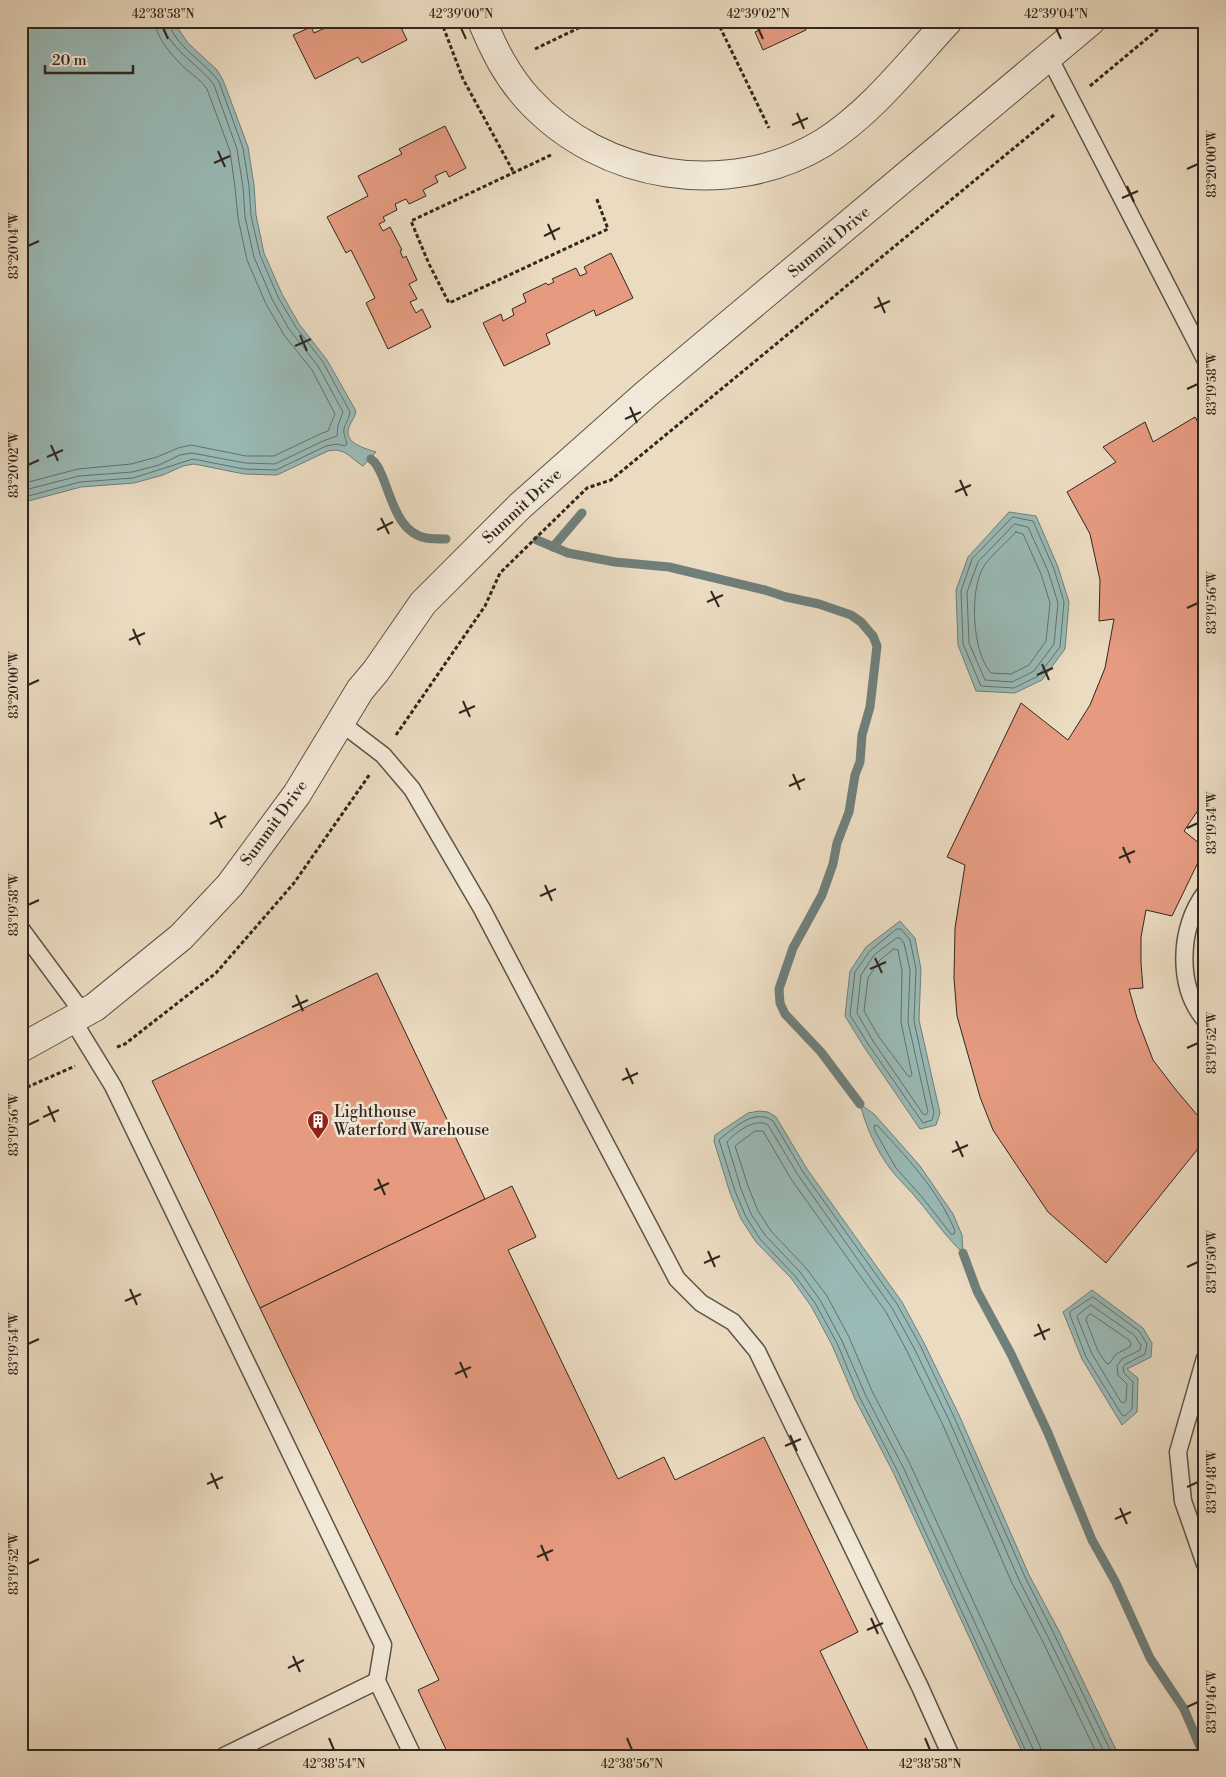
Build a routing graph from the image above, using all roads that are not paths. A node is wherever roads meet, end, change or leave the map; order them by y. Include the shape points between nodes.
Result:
1 (482, 21) edge
2 (948, 21) edge
3 (1091, 21) edge
4 (1049, 57) junction
5 (1205, 359) edge
6 (341, 723) junction
7 (1205, 893) edge
8 (21, 929) edge
9 (77, 1016) junction
10 (1205, 1020) edge
11 (21, 1048) edge
12 (1205, 1358) edge
13 (1205, 1564) edge
14 (377, 1681) junction
15 (224, 1756) edge
16 (413, 1756) edge
17 (951, 1756) edge

1 - 2 street via 508,74 528,99 557,126 597,152 620,162 665,173 719,176 760,169 823,143 858,116
3 - 4 street, Summit Drive
4 - 5 lane
4 - 6 street, Summit Drive via 646,394 520,506 423,603 360,690
6 - 9 street, Summit Drive via 297,794 230,885 181,937 95,1007
6 - 17 lane via 383,755 412,789 482,910 677,1279 701,1302 733,1322 757,1351
7 - 10 lane via 1186,934 1184,956 1192,998
8 - 9 lane
9 - 11 street, Summit Drive
9 - 14 lane via 382,1645
12 - 13 lane via 1178,1452 1183,1501
14 - 15 lane
14 - 16 lane

